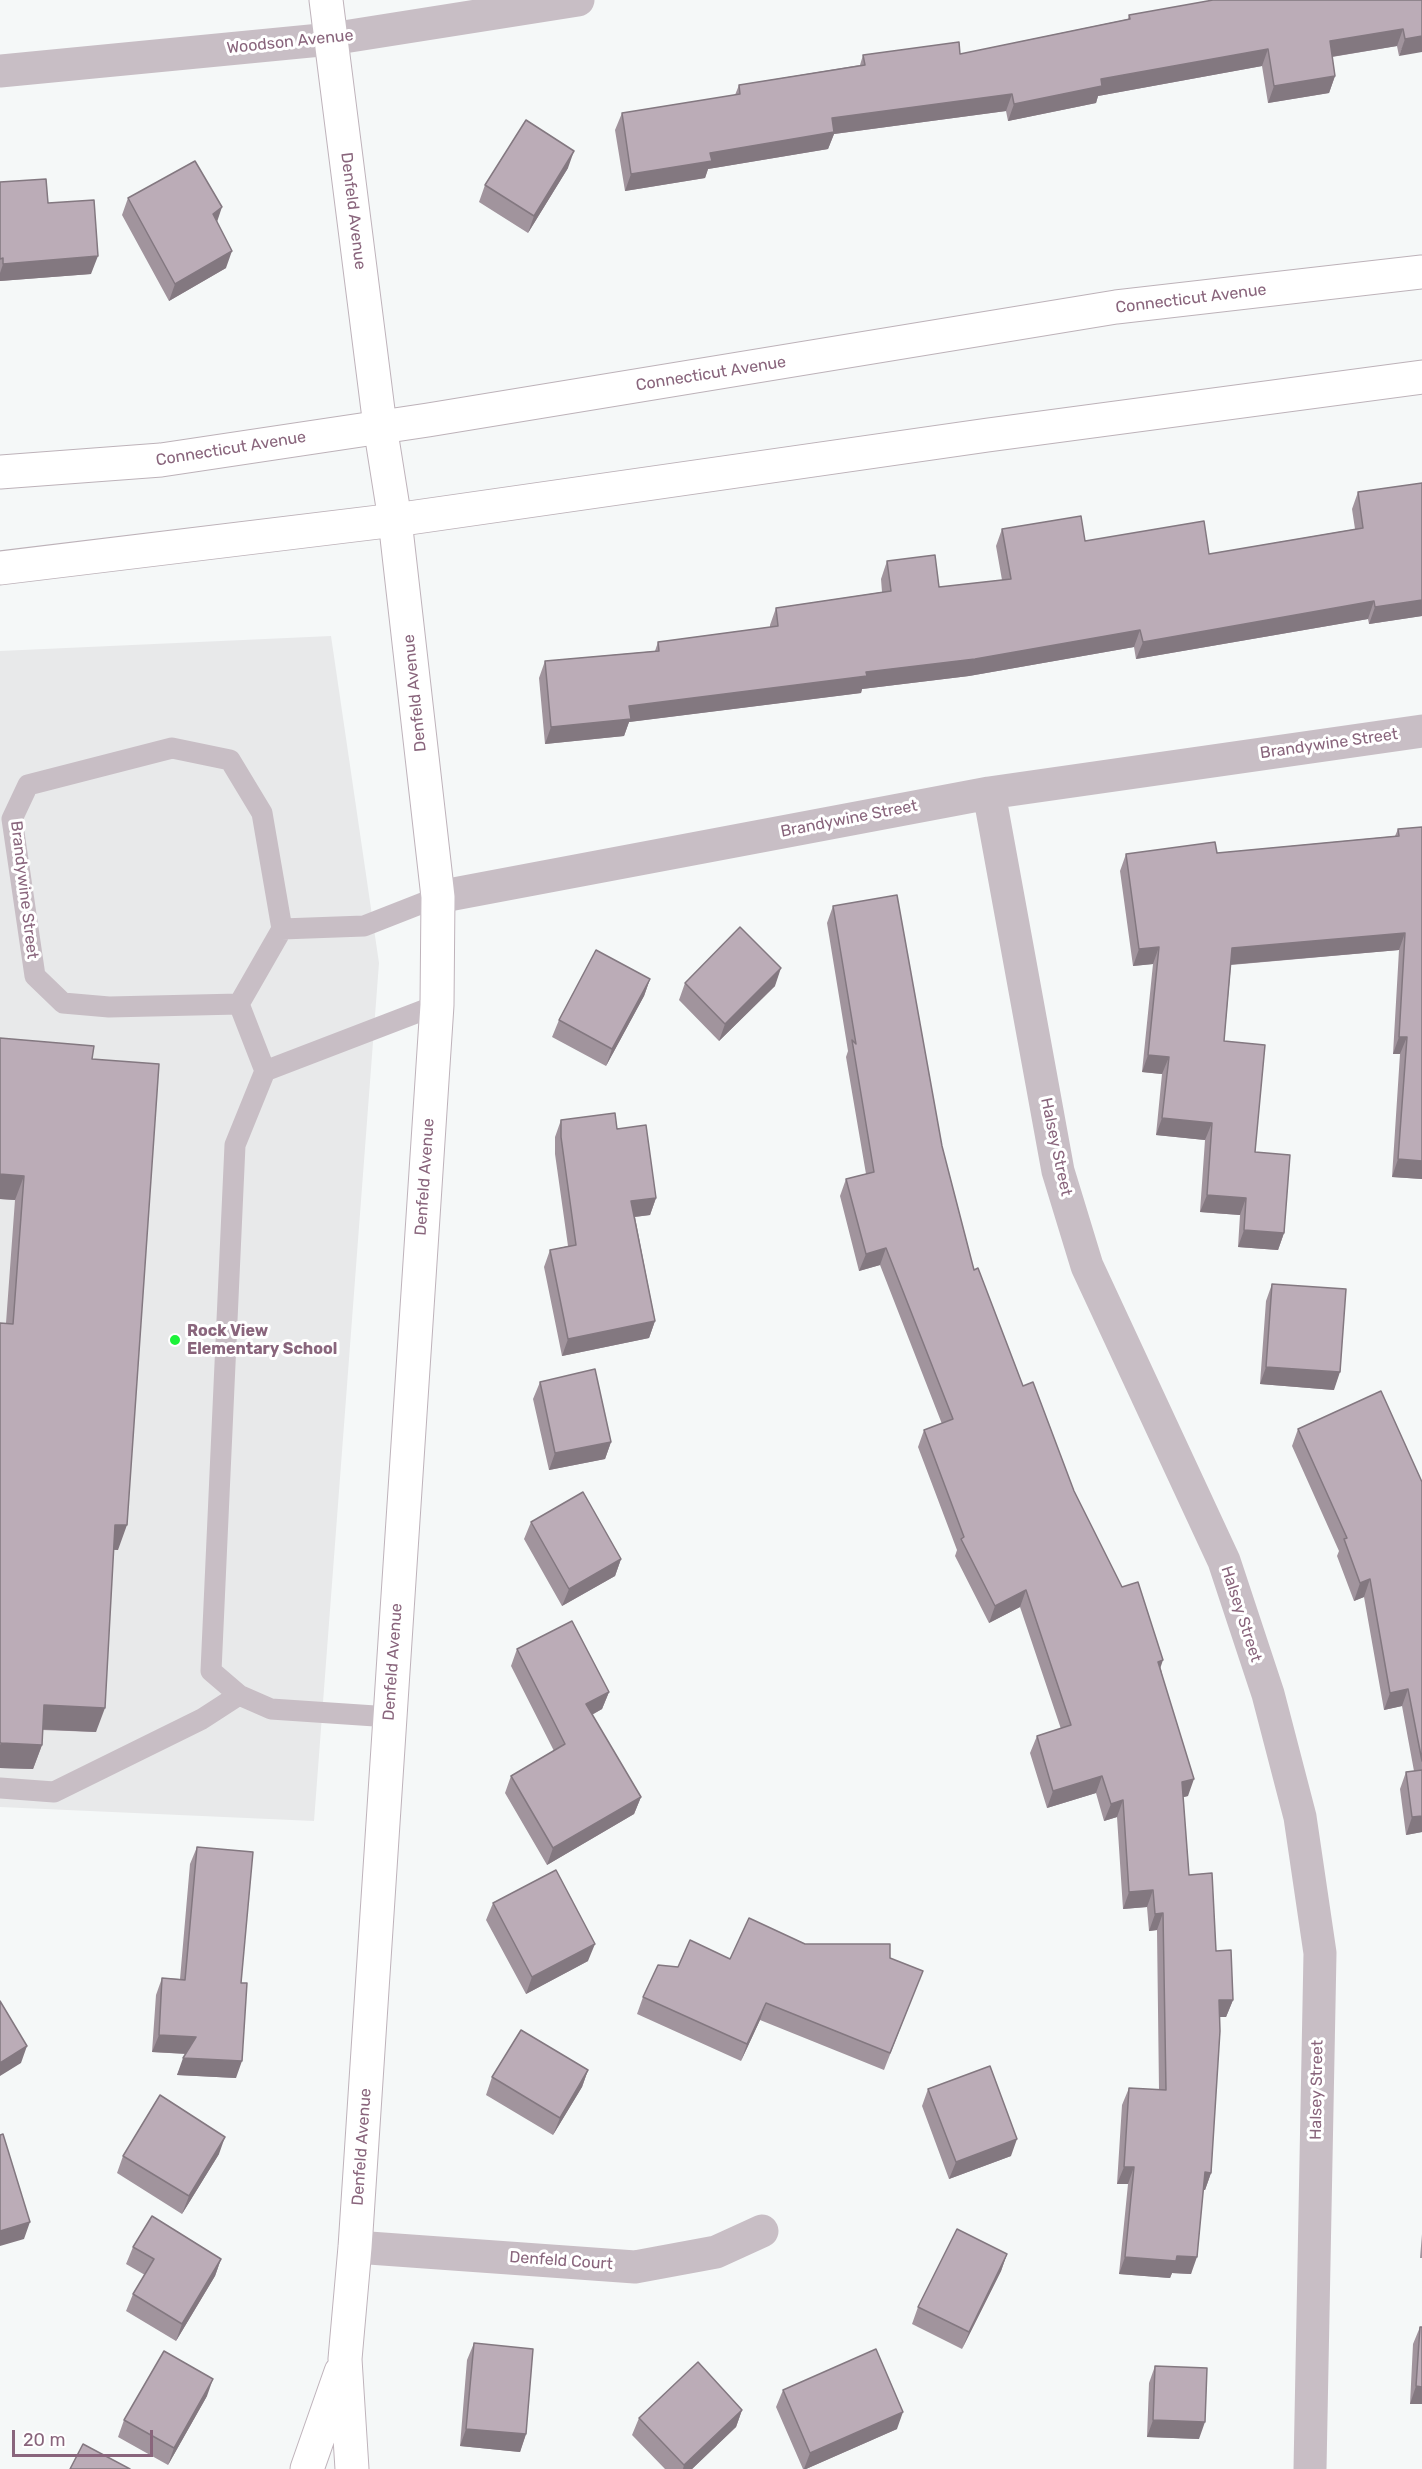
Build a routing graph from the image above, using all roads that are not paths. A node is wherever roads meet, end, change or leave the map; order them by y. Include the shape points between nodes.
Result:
1 (326, 0) edge
2 (578, 0) edge
3 (331, 39) junction
4 (0, 71) edge
5 (1422, 272) edge
6 (1422, 377) edge
7 (380, 426) junction
8 (0, 472) edge
9 (396, 520) junction
10 (0, 568) edge
11 (1422, 731) edge
12 (989, 793) junction
13 (438, 897) junction
14 (282, 929) junction
15 (239, 1004) junction
16 (437, 1005) junction
17 (265, 1071) junction
18 (239, 1695) junction
19 (390, 1717) junction
20 (0, 1788) edge
21 (762, 2231) dead end
22 (355, 2247) junction
23 (345, 2359) junction
24 (307, 2469) edge
25 (352, 2469) edge
26 (1310, 2469) edge

1 - 3 main road, Denfeld Avenue
2 - 3 street, Woodson Avenue
3 - 4 street, Woodson Avenue
3 - 7 main road, Denfeld Avenue
5 - 7 main road, Connecticut Avenue via 1116,307
6 - 9 main road via 976,436
7 - 8 main road, Connecticut Avenue via 161,460
7 - 9 main road, Denfeld Avenue
9 - 10 main road
9 - 13 main road, Denfeld Avenue
11 - 12 street, Brandywine Street
12 - 13 street, Brandywine Street
12 - 26 street, Halsey Street via 1058,1171 1087,1266 1224,1561 1268,1694 1300,1817 1320,1953
13 - 14 lane, Brandywine Street via 364,926
13 - 16 main road, Denfeld Avenue
14 - 15 lane
14 - 15 lane, Brandywine Street via 262,813 230,760 172,748 28,785 12,819 35,976 63,1003 109,1007
15 - 17 lane
16 - 17 lane
16 - 19 main road, Denfeld Avenue
17 - 18 lane via 235,1145 211,1671
18 - 19 lane via 271,1709
18 - 20 lane via 202,1719 54,1792
19 - 22 main road, Denfeld Avenue
21 - 22 street, Denfeld Court via 716,2252 635,2266
22 - 23 main road, Denfeld Avenue
23 - 24 main road, Denfeld Avenue
23 - 25 main road, Denfeld Avenue

